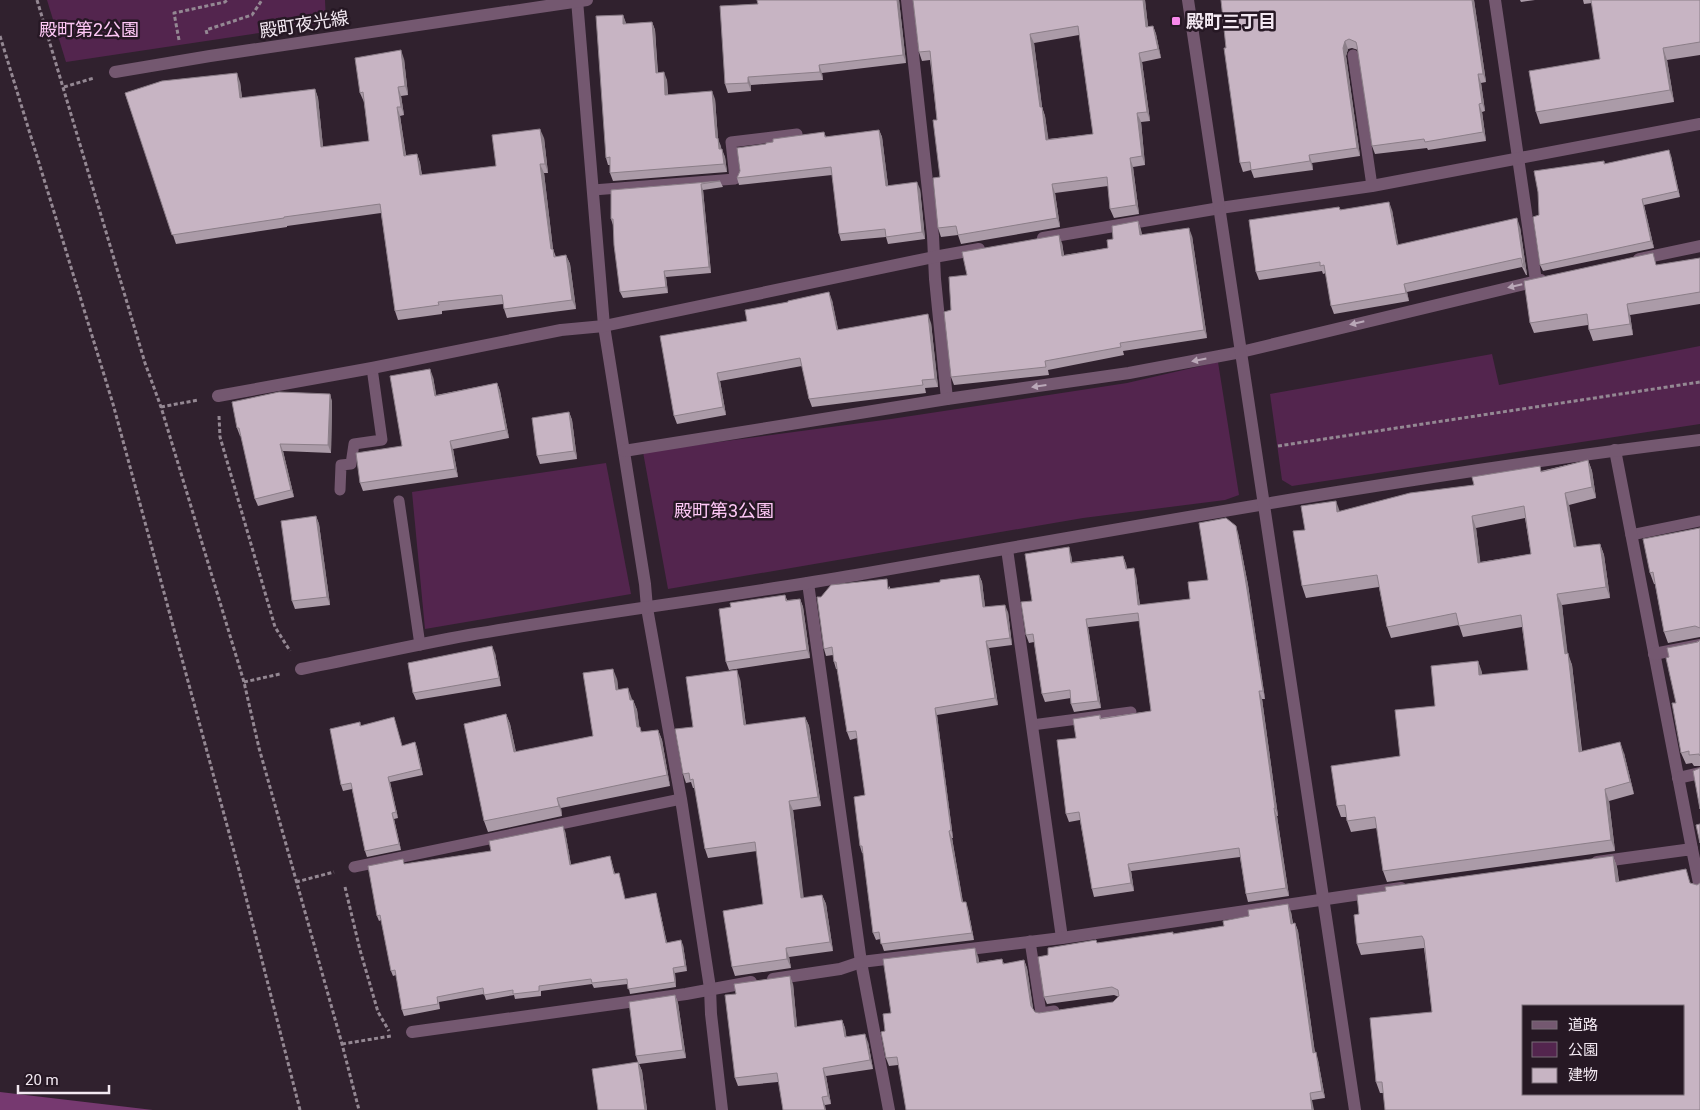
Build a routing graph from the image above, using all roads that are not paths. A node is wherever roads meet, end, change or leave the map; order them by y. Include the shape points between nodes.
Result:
1 (581, 0) edge
2 (907, 0) edge
3 (1188, 0) edge
4 (1496, 0) edge
5 (1354, 55) edge
6 (115, 72) road end
7 (1700, 124) edge
8 (797, 134) edge
9 (1520, 159) junction
10 (1372, 186) junction
11 (593, 190) junction
12 (1220, 208) junction
13 (1031, 240) edge
14 (1700, 246) edge
15 (992, 247) edge
16 (934, 256) junction
17 (1623, 262) edge
18 (1556, 276) edge
19 (1536, 281) junction
20 (604, 326) junction
21 (1241, 352) junction
22 (372, 368) junction
23 (218, 396) road end
24 (947, 400) junction
25 (1700, 440) edge
26 (1615, 450) junction
27 (624, 451) junction
28 (340, 490) dead end
29 (399, 501) dead end
30 (1263, 504) junction
31 (1700, 521) edge
32 (1631, 535) junction
33 (1007, 549) junction
34 (808, 583) junction
35 (647, 608) junction
36 (420, 645) junction
37 (1700, 645) edge
38 (1654, 654) junction
39 (301, 670) road end
40 (1131, 712) edge
41 (1032, 725) junction
42 (1700, 773) edge
43 (1678, 778) junction
44 (680, 799) junction
45 (1692, 849) junction
46 (1584, 864) edge
47 (354, 867) dead end
48 (1417, 886) edge
49 (1700, 888) edge
50 (1323, 899) junction
51 (1062, 938) junction
52 (1030, 941) junction
53 (862, 962) junction
54 (710, 988) junction
55 (1068, 1009) edge
56 (412, 1032) dead end
57 (722, 1110) edge
58 (889, 1110) edge
59 (1355, 1110) edge

1 - 6 street, 殿町夜光線
1 - 11 street
2 - 16 street
3 - 12 street
4 - 9 street
5 - 10 lane
7 - 9 street
8 - 11 lane via 730,142 735,179
9 - 10 street
9 - 19 street
10 - 12 street
11 - 20 street
12 - 13 street
12 - 21 street
14 - 17 street
15 - 16 street
16 - 20 street
16 - 24 street
18 - 19 street
19 -> 21 street
20 - 22 street via 562,330
20 - 27 street
21 -> 24 street via 1129,373
21 - 30 street
22 - 23 street
22 - 28 lane via 382,440 354,444 351,464 341,465
24 - 27 street
25 - 26 street
26 - 30 street
26 - 32 street
27 - 35 street
29 - 36 lane
30 - 33 street
30 - 50 street
31 - 32 lane
32 - 38 street
33 - 34 street
33 - 41 street
34 - 35 street
34 - 53 street
35 - 36 street
35 - 44 street
36 - 39 street
37 - 38 street
38 - 43 street
40 - 41 lane
41 - 51 street
42 - 43 street
43 - 45 street
44 - 47 lane
44 - 54 street
45 - 46 street
45 - 49 street
48 - 50 street
50 - 51 street
50 - 59 street
51 - 52 street
52 - 53 street
52 - 55 lane via 1040,1013
53 - 54 street via 840,969
53 - 58 street
54 - 56 street
54 - 57 street

